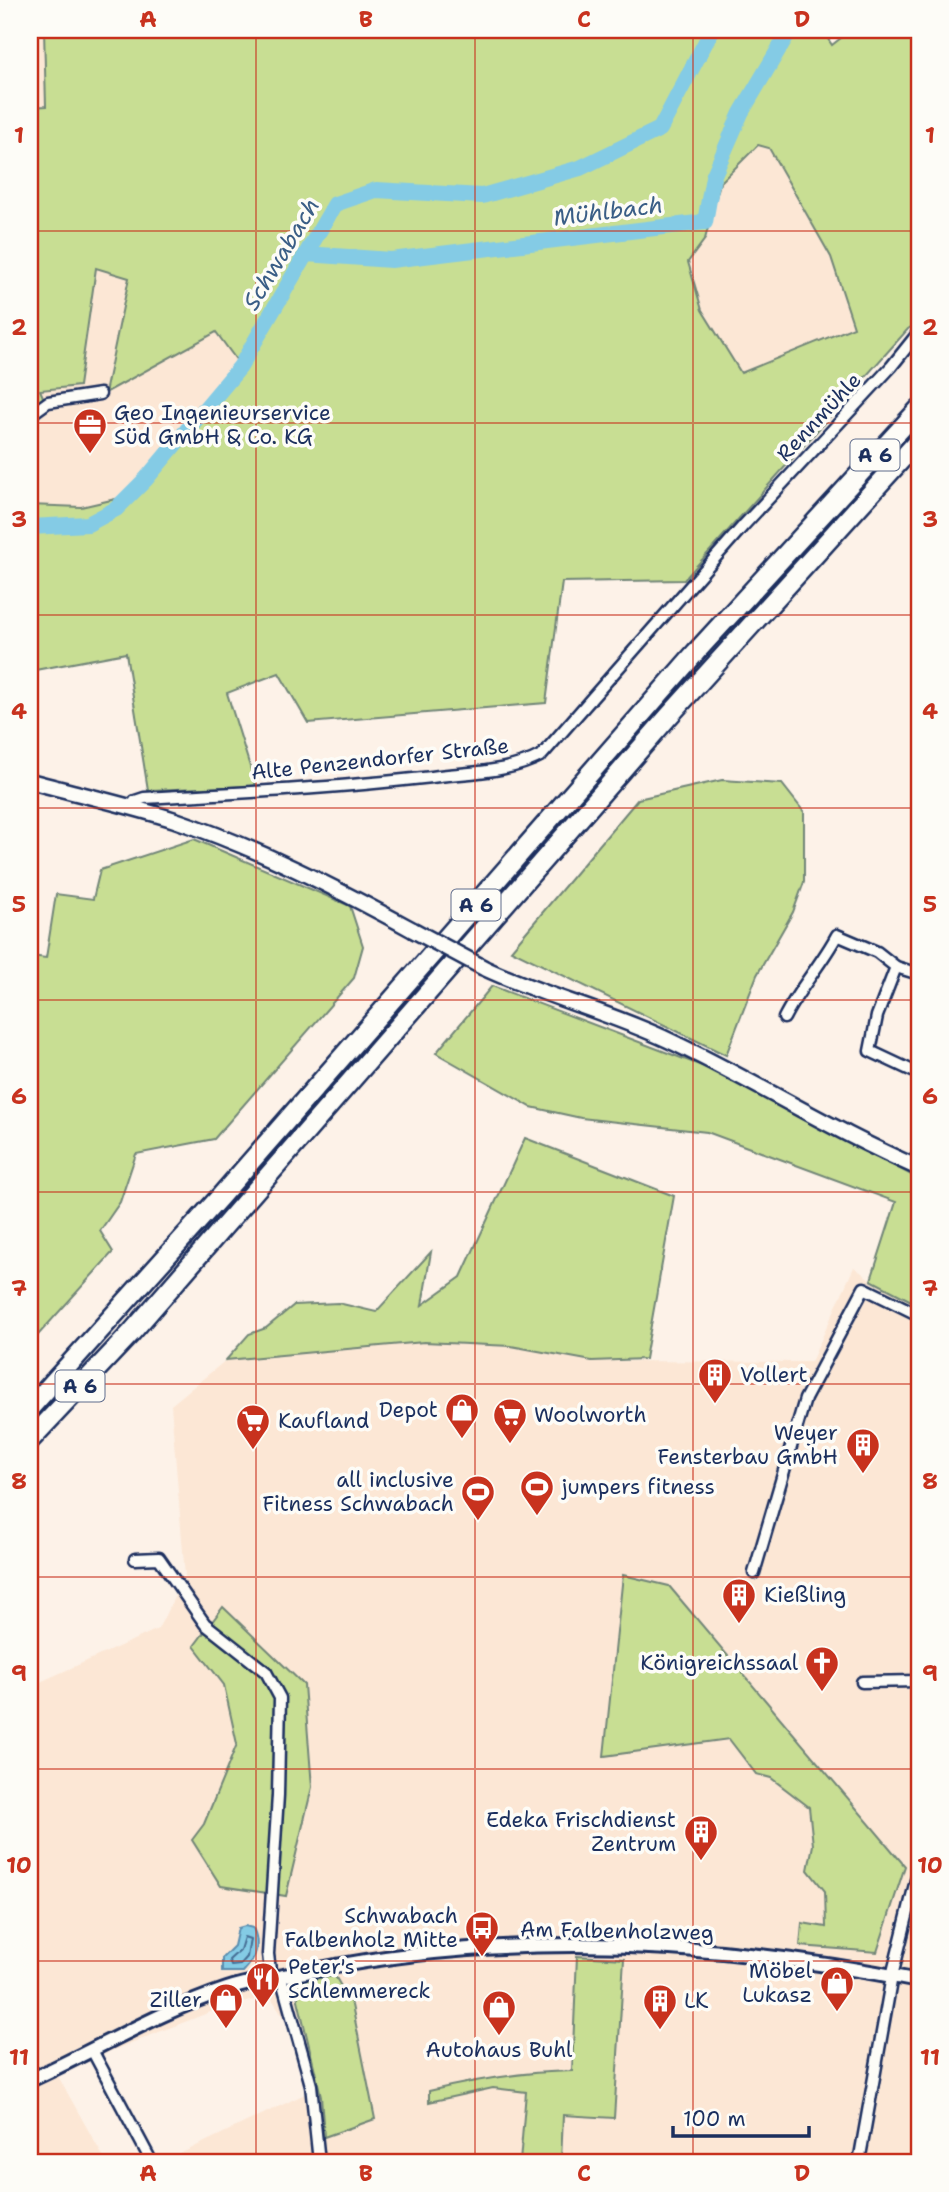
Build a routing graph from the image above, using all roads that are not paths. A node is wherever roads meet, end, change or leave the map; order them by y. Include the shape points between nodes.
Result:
1 (919, 332) edge
2 (100, 394) dead end
3 (919, 408) edge
4 (30, 415) edge
5 (919, 440) edge
6 (743, 526) joint
7 (30, 784) edge
8 (131, 808) junction
9 (896, 967) junction
10 (919, 974) edge
11 (784, 1018) dead end
12 (919, 1074) edge
13 (919, 1168) edge
14 (919, 1315) edge
15 (30, 1408) edge
16 (30, 1440) edge
17 (135, 1559) dead end
18 (754, 1573) dead end
19 (919, 1681) edge
20 (862, 1682) dead end
21 (919, 1868) edge
22 (892, 1976) junction
23 (276, 1978) junction
24 (919, 1981) edge
25 (92, 2050) junction
26 (30, 2080) edge
27 (149, 2157) dead end
28 (319, 2162) edge
29 (859, 2162) edge

1 - 6 street, Rennmühle
2 - 4 street via 48,402
3 - 15 highway, A 6 via 696,652
5 - 16 highway, A 6 via 668,717 131,1333
6 - 8 street, Alte Penzendorfer Straße via 542,755 529,762 510,768 310,790 144,797
7 - 8 main road
8 - 13 main road, bridge via 259,852 484,968 650,1031
9 - 10 street
9 - 11 street via 877,952 837,935
9 - 12 street via 877,1016 870,1051
14 - 18 street via 864,1288 805,1399
17 - 23 street via 159,1558 205,1623 266,1672 280,1698 268,1954
19 - 20 street
21 - 22 street
22 - 23 street, Am Falbenholzweg via 751,1954 565,1945 375,1960
22 - 24 street, Am Falbenholzweg
22 - 29 street
23 - 25 street, Am Falbenholzweg via 211,1994
23 - 28 street via 311,2085
25 - 26 street, Am Falbenholzweg
25 - 27 street

